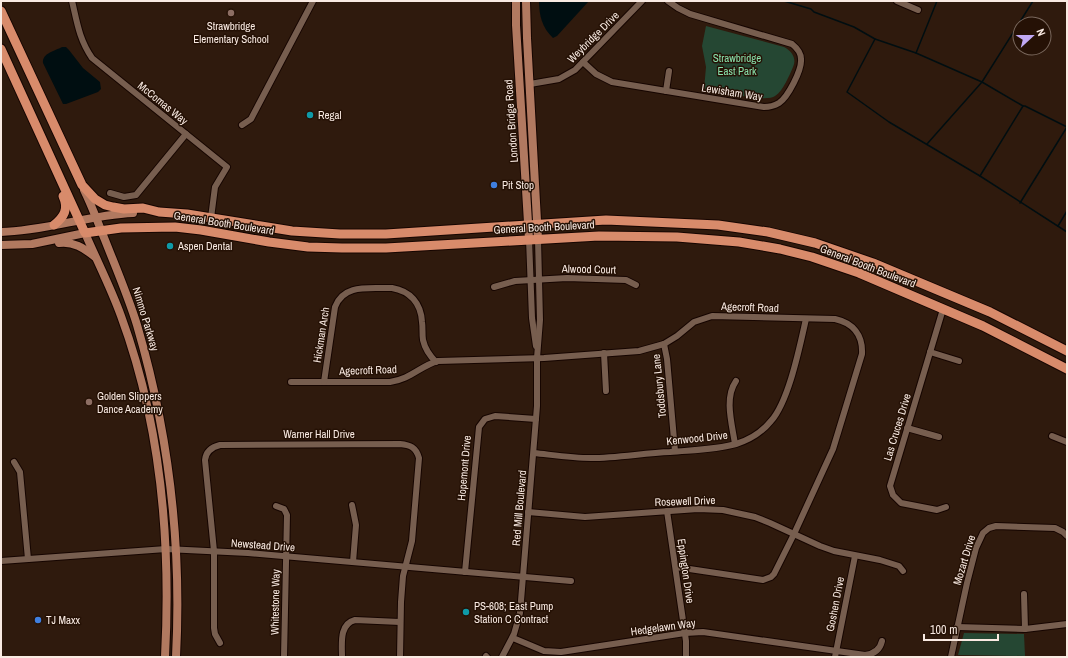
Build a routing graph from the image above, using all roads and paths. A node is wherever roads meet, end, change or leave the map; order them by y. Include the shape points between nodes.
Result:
1 (72, 1) edge
2 (313, 1) edge
3 (516, 1) edge
4 (526, 1) edge
5 (642, 1) edge
6 (668, 1) edge
7 (897, 1) edge
8 (918, 10) dead end
9 (1, 11) edge
10 (1, 49) edge
11 (583, 62) junction
12 (669, 71) dead end
13 (530, 84) junction
14 (666, 91) junction
15 (242, 125) dead end
16 (186, 134) junction
17 (40, 135) junction
18 (82, 185) junction
19 (110, 193) dead end
20 (159, 212) junction
21 (96, 216) junction
22 (211, 218) junction
23 (79, 219) junction
24 (538, 224) junction
25 (54, 225) junction
26 (528, 225) junction
27 (101, 230) junction
28 (1, 232) edge
29 (85, 233) junction
30 (320, 233) junction
31 (529, 239) junction
32 (538, 239) junction
33 (269, 242) junction
34 (4, 245) edge
35 (97, 259) junction
36 (540, 279) junction
37 (530, 280) junction
38 (636, 284) dead end
39 (494, 287) dead end
40 (944, 309) junction
41 (806, 319) junction
42 (664, 344) junction
43 (1067, 351) edge
44 (930, 352) junction
45 (604, 353) junction
46 (537, 358) junction
47 (959, 361) dead end
48 (436, 362) junction
49 (1067, 369) edge
50 (736, 381) dead end
51 (291, 382) dead end
52 (324, 382) junction
53 (606, 391) dead end
54 (536, 420) junction
55 (907, 428) junction
56 (1052, 436) dead end
57 (938, 437) dead end
58 (1067, 442) edge
59 (735, 444) junction
60 (675, 451) junction
61 (534, 453) junction
62 (14, 462) dead end
63 (352, 505) dead end
64 (276, 506) dead end
65 (946, 507) dead end
66 (667, 511) junction
67 (528, 512) junction
68 (794, 534) junction
69 (1067, 536) edge
70 (166, 549) junction
71 (176, 549) junction
72 (214, 551) junction
73 (286, 556) junction
74 (855, 556) junction
75 (28, 559) junction
76 (1, 561) edge
77 (353, 562) junction
78 (405, 567) junction
79 (676, 568) junction
80 (903, 571) dead end
81 (465, 572) junction
82 (523, 577) junction
83 (571, 580) dead end
84 (1024, 594) dead end
85 (400, 622) junction
86 (1067, 624) edge
87 (957, 627) junction
88 (1025, 628) junction
89 (685, 633) junction
90 (512, 638) junction
91 (882, 641) dead end
92 (220, 643) dead end
93 (836, 654) edge
94 (165, 657) edge
95 (176, 657) edge
96 (284, 657) edge
97 (342, 657) edge
98 (400, 657) edge
99 (502, 657) edge
100 (686, 657) edge
101 (951, 657) edge

1 - 16 street, McComas Way via 83,44 92,58
2 - 15 street via 251,119
3 - 26 main road, London Bridge Road
4 - 13 main road, London Bridge Road
5 - 11 street, Weybridge Drive
6 - 14 street, Lewisham Way via 690,14 788,42 796,47 801,64 794,82 783,99 770,107
7 - 8 street
9 - 18 highway, Nimmo Parkway
10 - 17 highway, Nimmo Parkway
11 - 13 street, Weybridge Drive via 560,79
11 - 14 street, Lewisham Way via 596,74 612,82
12 - 14 street
13 - 24 main road, London Bridge Road
16 - 19 street via 136,195 124,197
16 - 22 street, McComas Way via 226,166 215,187
17 - 23 highway, Nimmo Parkway
17 - 25 highway via 46,158 66,203 63,216
18 - 20 highway via 95,199 105,205 120,209 143,208
18 - 21 main road, Nimmo Parkway
20 - 21 main road, General Booth Boulevard
20 - 22 highway, General Booth Boulevard
21 - 23 main road, General Booth Boulevard
21 - 27 main road, Nimmo Parkway
22 - 30 highway, General Booth Boulevard via 277,230
23 - 25 main road, General Booth Boulevard
23 - 29 highway, Nimmo Parkway
24 - 26 highway, General Booth Boulevard
24 - 32 main road, London Bridge Road
24 - 43 highway, General Booth Boulevard via 606,220 646,221 740,227 792,237 833,248 977,306
25 - 28 main road, General Booth Boulevard
26 - 30 highway, General Booth Boulevard via 386,234
26 - 31 main road, London Bridge Road
27 - 29 highway, General Booth Boulevard
27 - 33 highway, General Booth Boulevard via 137,226 175,227
27 - 71 main road, Nimmo Parkway via 131,308 156,400 170,476
29 - 34 main road, General Booth Boulevard via 40,243
29 - 35 main road, Nimmo Parkway
30 - 33 highway via 302,237 276,234 271,236
31 - 32 highway, General Booth Boulevard
31 - 33 highway, General Booth Boulevard via 386,248 324,248
31 - 37 street, Red Mill Boulevard
32 - 36 street, Red Mill Boulevard
32 - 40 highway, General Booth Boulevard via 599,236 677,237 762,245 838,266
34 - 35 main road via 24,249 68,242 81,247
35 - 70 main road, Nimmo Parkway via 121,316 140,378 158,471
36 - 37 street, Alwood Court
36 - 38 street, Alwood Court via 626,280
36 - 46 street, Red Mill Boulevard
37 - 39 street, Alwood Court
37 - 46 street, Red Mill Boulevard
40 - 44 street, Las Cruces Drive
40 - 49 highway, General Booth Boulevard via 1007,337
41 - 42 street, Agecroft Road via 708,316 694,322
41 - 59 street, Kenwood Drive via 784,399 776,415 759,433
41 - 68 street, Agecroft Road via 835,319 848,323 862,342 862,354 833,449
42 - 45 street, Agecroft Road via 639,350
42 - 60 street, Toddsbury Lane
44 - 47 street
44 - 55 street, Las Cruces Drive
45 - 46 street, Agecroft Road
45 - 53 street
46 - 48 street, Agecroft Road
46 - 54 street, Red Mill Boulevard
48 - 52 street, Agecroft Road via 398,381
48 - 52 street, Hickman Arch via 423,341 419,308 409,294 392,288 354,289 340,297 335,307
50 - 59 street via 730,397
51 - 52 street, Agecroft Road
54 - 61 street, Red Mill Boulevard
54 - 81 street, Hopemont Drive via 495,416 485,419 479,427
55 - 57 street
55 - 65 street, Las Cruces Drive via 891,481 893,496 906,504 937,510
56 - 58 street
59 - 60 street, Kenwood Drive
60 - 61 street, Kenwood Drive via 593,458
61 - 67 street, Red Mill Boulevard
62 - 75 street via 20,472
63 - 77 street via 356,525
64 - 73 street, Whitestone Way via 284,509 287,515
66 - 67 street, Rosewell Drive via 585,517
66 - 68 street, Rosewell Drive via 698,508 729,511 755,517
66 - 79 street, Eppington Drive
67 - 82 street, Red Mill Boulevard
68 - 74 street, Rosewell Drive via 820,546
68 - 79 street, Agecroft Road via 776,571 767,579 750,579
69 - 87 street, Mozart Drive via 1055,528 996,526 986,530 976,548
70 - 71 street, Newstead Drive
70 - 75 street, Newstead Drive
70 - 94 main road, Nimmo Parkway
71 - 72 street, Newstead Drive
71 - 95 main road, Nimmo Parkway
72 - 73 street, Newstead Drive
72 - 78 street, Warner Hall Drive via 205,460 211,448 220,444 264,443 400,444 412,447 418,454 412,541
72 - 92 street, Warner Hall Drive via 214,628
73 - 77 street, Newstead Drive
73 - 96 street, Whitestone Way
74 - 80 street, Rosewell Drive via 880,560 898,566
74 - 93 street, Goshen Drive
75 - 76 street, Newstead Drive
77 - 78 street, Newstead Drive
78 - 81 street, Newstead Drive
78 - 85 street, Warner Hall Drive
79 - 89 street, Eppington Drive
81 - 82 street, Newstead Drive
82 - 83 street, Newstead Drive
82 - 90 street, Red Mill Boulevard via 520,613
84 - 88 street
85 - 97 street via 351,621 343,630
85 - 98 street, Warner Hall Drive
86 - 88 street
87 - 88 street
87 - 101 street, Mozart Drive
89 - 90 street, Hedgelawn Way via 562,652 538,649
89 - 93 street, Hedgelawn Way via 704,632
89 - 100 street, Eppington Drive
90 - 99 street, Red Mill Boulevard
91 - 93 street, Hedgelawn Way via 876,652 868,655

